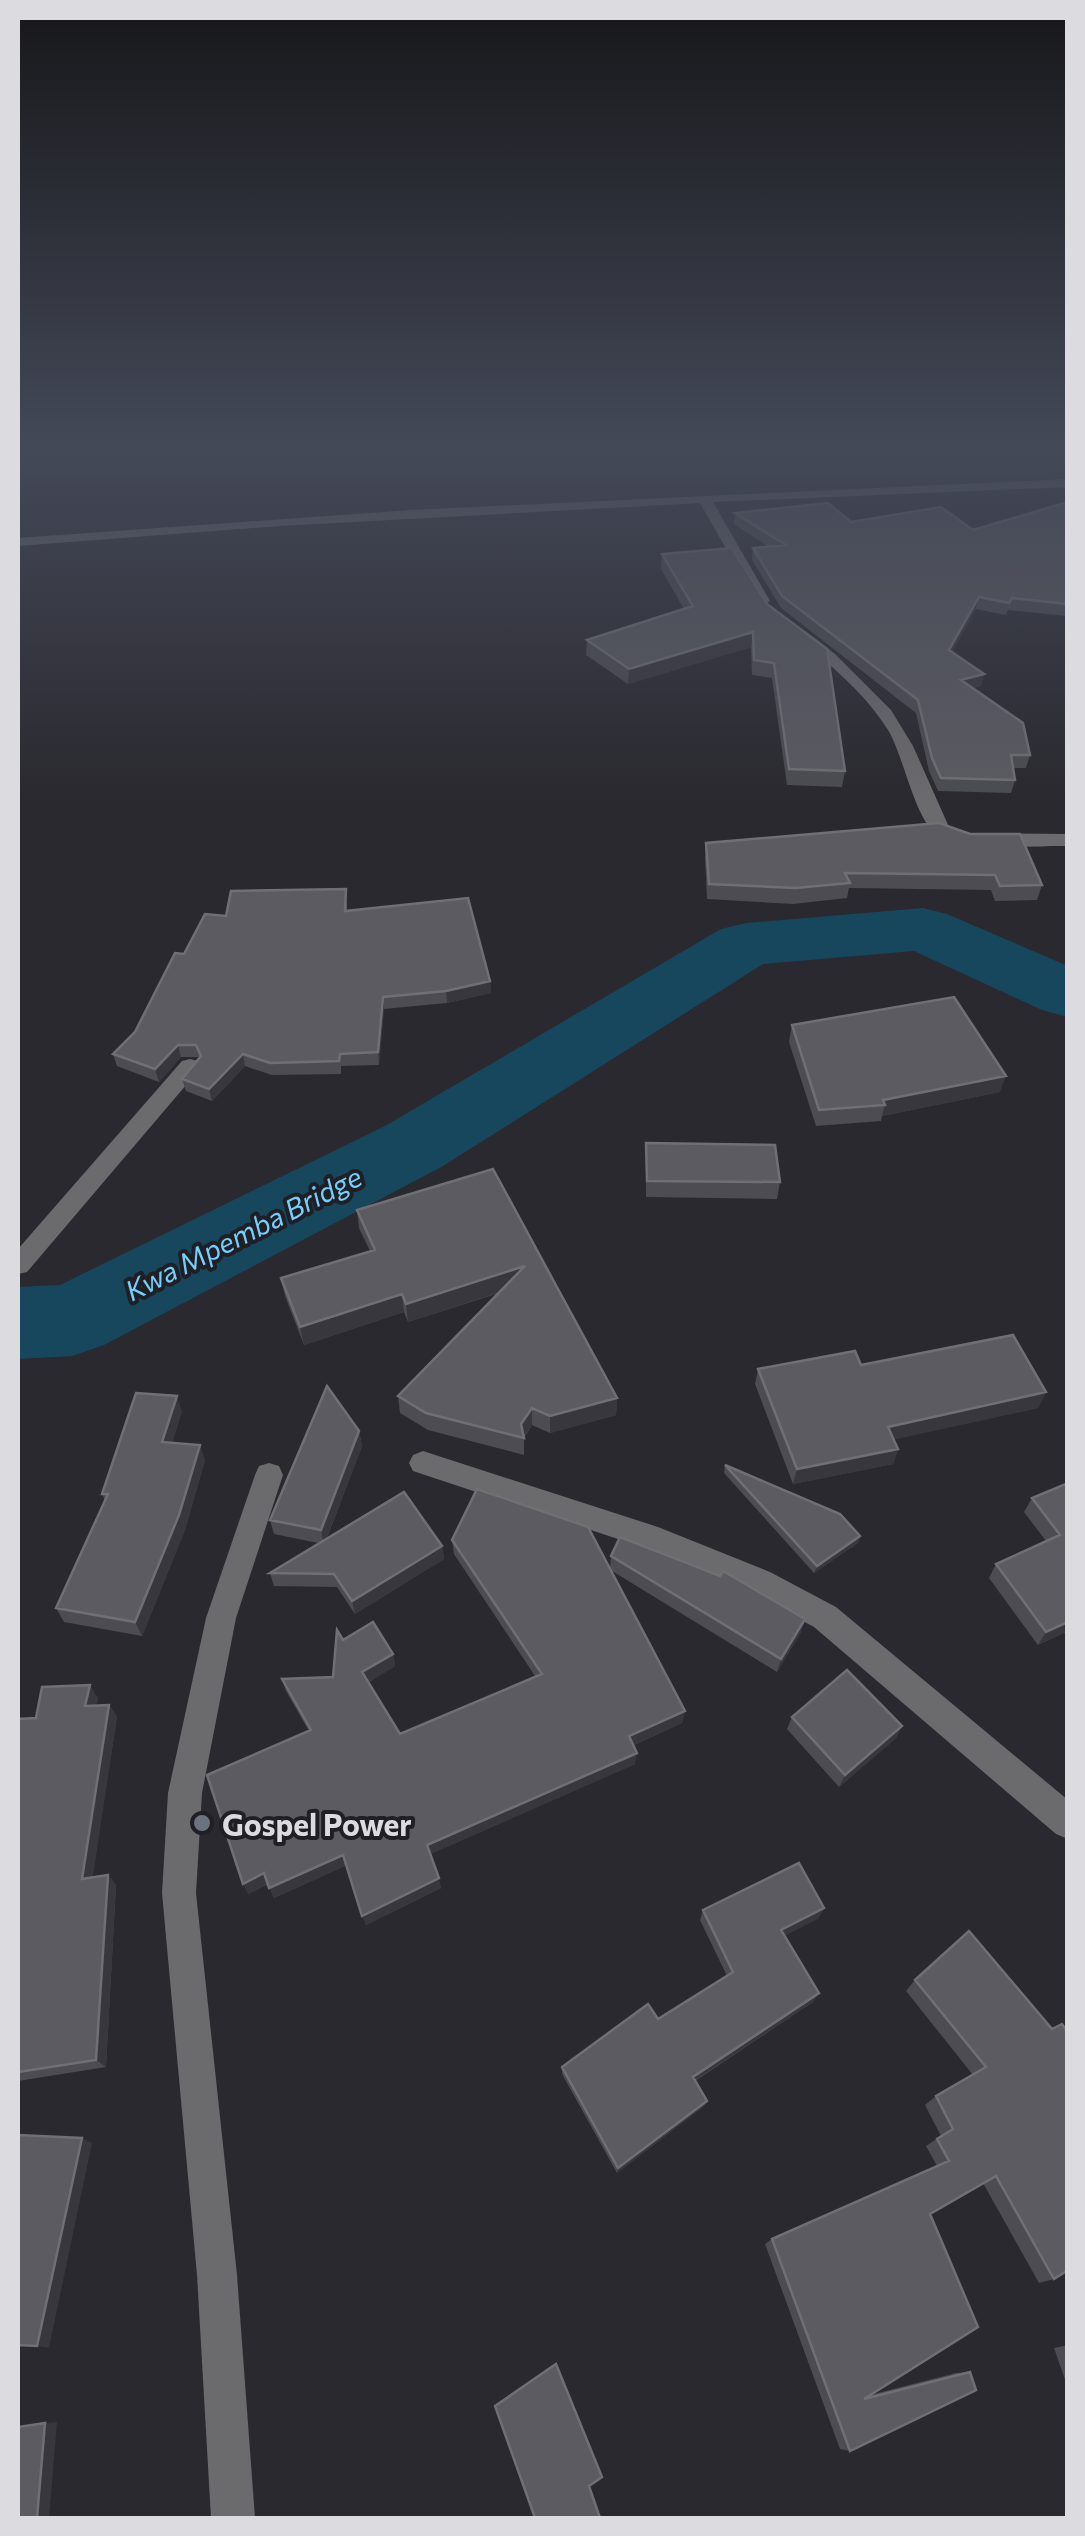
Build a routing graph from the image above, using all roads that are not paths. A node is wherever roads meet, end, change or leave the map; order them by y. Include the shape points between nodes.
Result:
1 (740, 562) edge
2 (1068, 840) edge
3 (190, 1066) edge
4 (18, 1265) edge
5 (424, 1463) dead end
6 (269, 1475) dead end
7 (1068, 1822) edge
8 (233, 2518) edge

1 - 2 street via 780,619 826,652 884,712 943,831 966,839
3 - 4 street
5 - 7 street via 648,1536 825,1616
6 - 8 street via 221,1618 185,1793 179,1892

